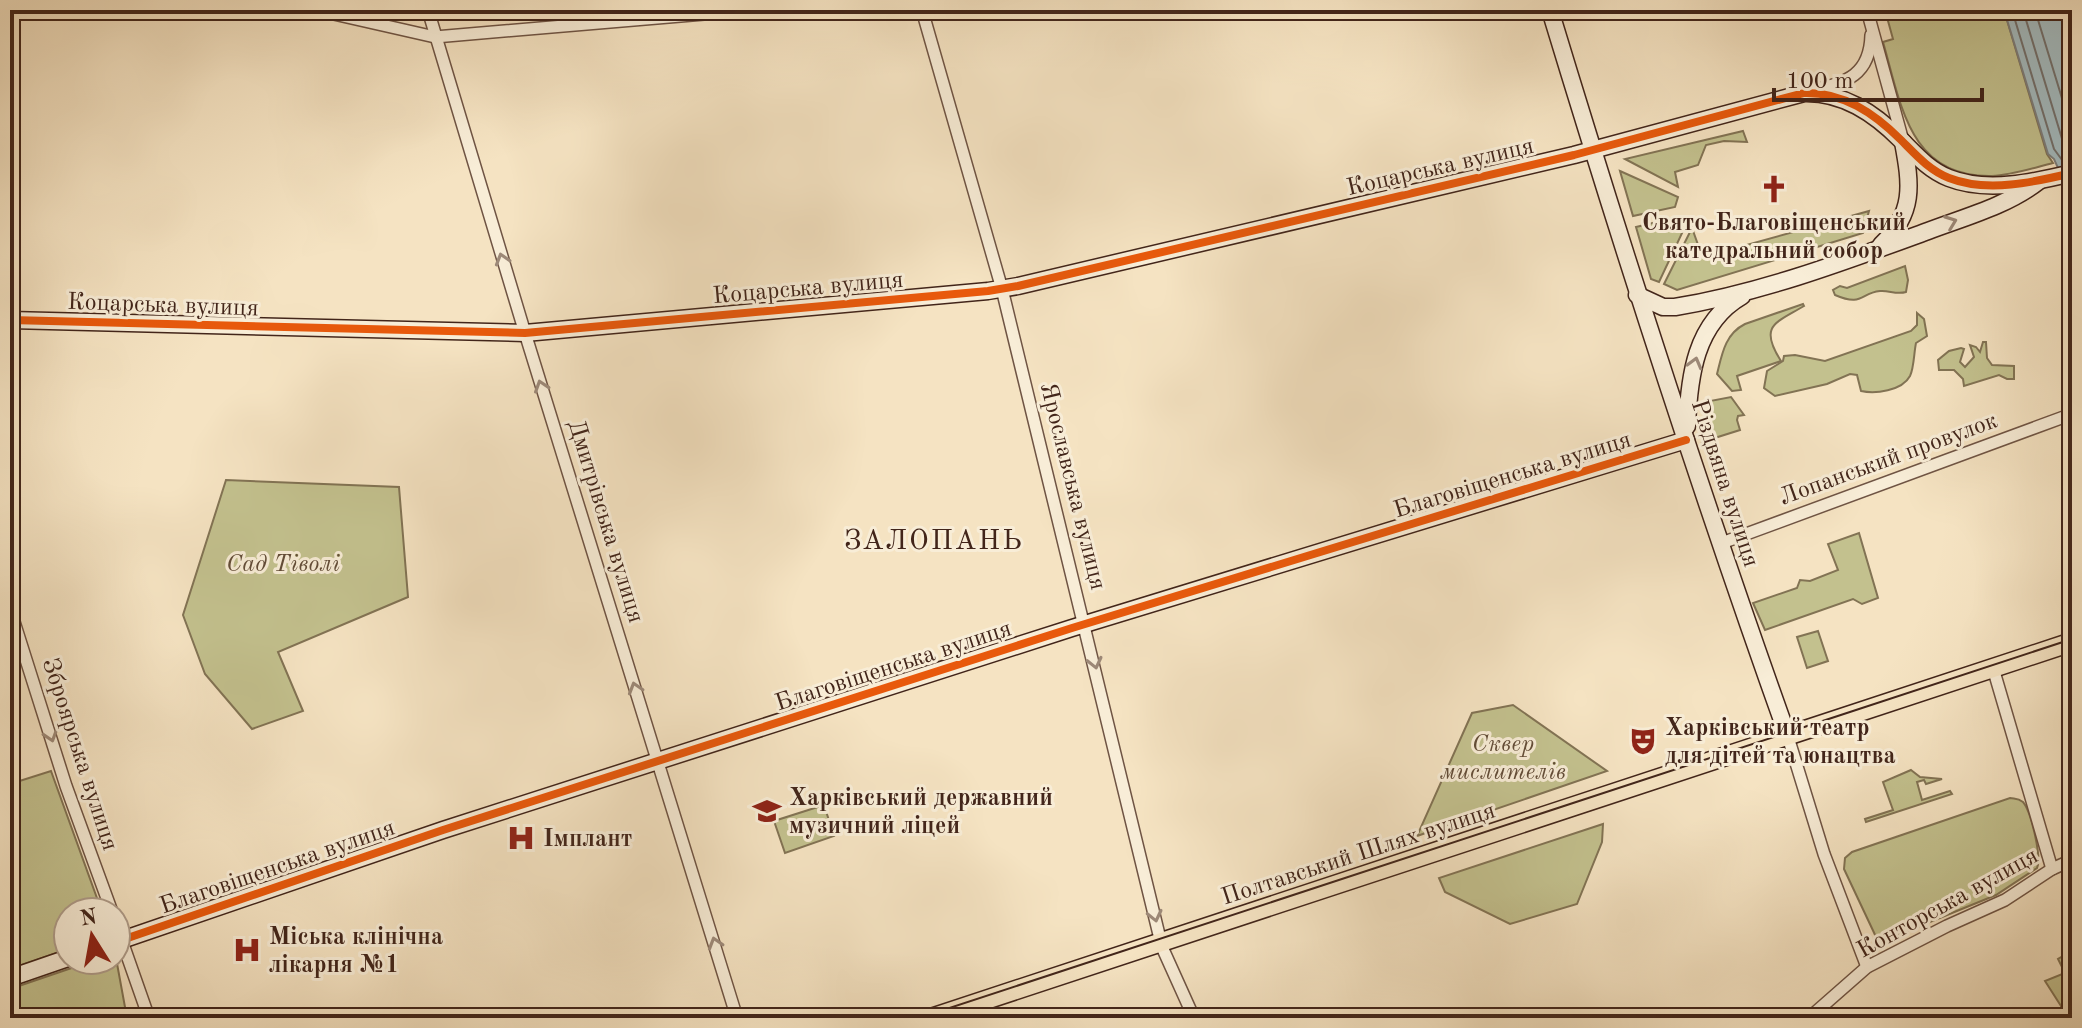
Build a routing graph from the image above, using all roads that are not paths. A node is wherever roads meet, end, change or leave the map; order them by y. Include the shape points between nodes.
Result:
1 (316, 10) edge
2 (428, 10) edge
3 (631, 10) edge
4 (734, 10) edge
5 (751, 10) edge
6 (922, 10) edge
7 (1550, 10) edge
8 (1867, 10) edge
9 (607, 21) junction
10 (1871, 27) junction
11 (435, 37) junction
12 (1804, 93) junction
13 (1903, 141) junction
14 (1593, 150) junction
15 (2065, 174) edge
16 (2039, 181) junction
17 (1877, 249) junction
18 (1002, 289) junction
19 (1754, 290) junction
20 (1637, 295) junction
21 (10, 320) edge
22 (525, 333) junction
23 (2072, 414) edge
24 (1686, 440) junction
25 (1719, 544) junction
26 (10, 609) edge
27 (1085, 624) junction
28 (2072, 642) edge
29 (1993, 668) junction
30 (1788, 737) junction
31 (659, 762) junction
32 (2072, 860) edge
33 (2052, 869) junction
34 (106, 896) edge
35 (132, 930) edge
36 (1161, 943) junction
37 (52, 964) edge
38 (1867, 967) junction
39 (132, 972) edge
40 (10, 978) edge
41 (149, 1018) edge
42 (737, 1018) edge
43 (931, 1018) edge
44 (1194, 1018) edge
45 (1809, 1018) edge

1 - 11 street
2 - 11 street, Дмитрівська вулиця
3 - 9 street
4 - 5 street
4 - 9 street
6 - 18 street, Ярославська вулиця
7 - 14 street, Різдвяна вулиця
8 - 10 street
9 - 11 street
10 - 12 street via 1869,53 1861,69 1839,83
10 - 13 street
22 -> 11 street, Дмитрівська вулиця
12 - 13 street via 1855,104
12 - 14 street, Коцарська вулиця
13 - 16 street via 1936,172 1961,182
13 - 17 street via 1907,204 1898,227
14 - 18 street, Коцарська вулиця
14 - 20 street, Різдвяна вулиця
15 - 16 street
17 -> 16 street via 2021,194
17 - 19 street
18 - 22 street, Коцарська вулиця
18 - 27 street, Ярославська вулиця
19 - 20 street via 1675,307
24 -> 19 street via 1689,388 1706,331 1729,304
20 - 24 street, Різдвяна вулиця
21 - 22 street, Коцарська вулиця
31 -> 22 street, Дмитрівська вулиця
23 - 25 street, Лопанський провулок
24 - 25 street, Різдвяна вулиця
24 - 27 street, Благовіщенська вулиця
25 - 30 street, Різдвяна вулиця
26 -> 34 street, Зброярська вулиця
27 - 31 street, Благовіщенська вулиця
27 -> 36 street, Ярославська вулиця
28 - 29 main road, Полтавський Шлях вулиця
29 - 30 main road, Полтавський Шлях вулиця
29 - 33 street
30 - 36 main road, Полтавський Шлях вулиця
30 - 38 street, Різдвяна вулиця
31 - 35 street, Благовіщенська вулиця
42 -> 31 street, Дмитрівська вулиця
32 - 33 street, Конторська вулиця
33 - 38 street, Конторська вулиця via 2005,900
36 - 43 main road, Полтавський Шлях вулиця
36 - 44 street, Ярославська вулиця
37 - 40 street
38 - 45 street, Конторська вулиця
39 - 41 street

